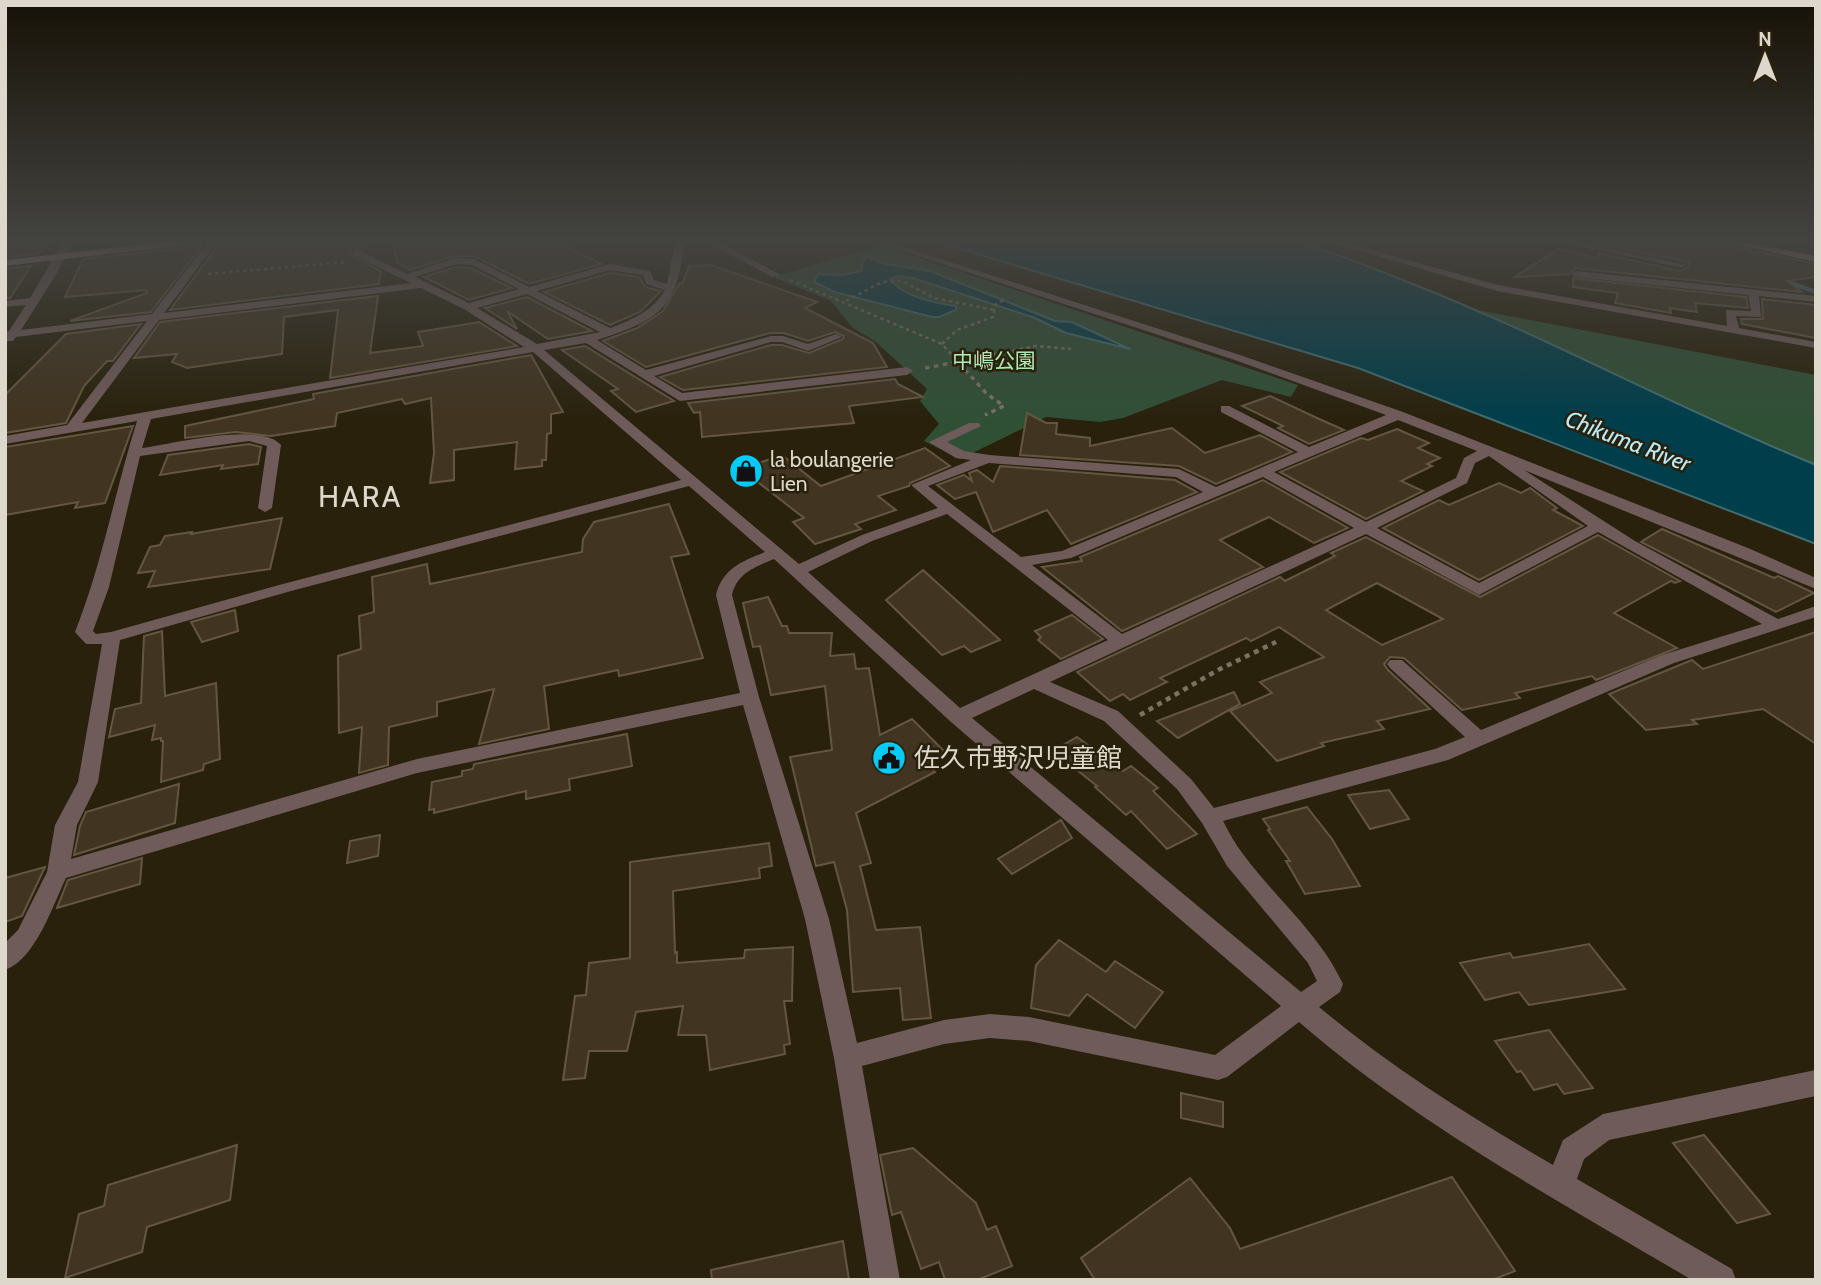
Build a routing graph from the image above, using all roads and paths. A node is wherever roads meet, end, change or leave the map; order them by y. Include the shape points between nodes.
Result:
1 (25, 302) edge
2 (33, 302) edge
3 (167, 302) edge
4 (289, 302) edge
5 (458, 302) edge
6 (486, 302) edge
7 (554, 302) edge
8 (663, 302) edge
9 (845, 302) edge
10 (965, 302) edge
11 (1002, 302) edge
12 (1066, 302) edge
13 (1574, 302) edge
14 (1755, 302) edge
15 (5, 304) edge
16 (468, 307) junction
17 (995, 307) junction
18 (155, 319) junction
19 (1734, 331) junction
20 (609, 332) junction
21 (836, 337) dead end
22 (7, 338) edge
23 (587, 339) junction
24 (942, 344) junction
25 (1816, 345) edge
26 (536, 349) junction
27 (1071, 349) dead end
28 (960, 361) junction
29 (907, 371) joint
30 (647, 374) junction
31 (1225, 409) dead end
32 (1398, 415) junction
33 (145, 416) junction
34 (974, 426) joint
35 (71, 429) junction
36 (5, 440) edge
37 (1490, 450) junction
38 (134, 453) junction
39 (1310, 453) junction
40 (988, 459) junction
41 (1264, 472) junction
42 (692, 481) junction
43 (1215, 492) junction
44 (265, 508) dead end
45 (948, 509) junction
46 (1599, 526) junction
47 (1366, 528) junction
48 (775, 553) junction
49 (1018, 562) junction
50 (797, 571) junction
51 (1816, 584) edge
52 (1816, 611) edge
53 (1777, 625) junction
54 (112, 637) junction
55 (1119, 640) junction
56 (1276, 642) dead end
57 (1396, 664) dead end
58 (1032, 681) junction
59 (750, 697) junction
60 (958, 717) junction
61 (1122, 726) junction
62 (1480, 740) junction
63 (1209, 817) junction
64 (58, 872) junction
65 (5, 960) edge
66 (1299, 1007) junction
67 (847, 1058) junction
68 (1816, 1083) edge
69 (1561, 1184) junction
70 (885, 1280) edge
71 (1721, 1280) edge

1 - 15 street
2 - 22 street
3 - 18 street
4 - 18 street
5 - 16 street
6 - 16 street
7 - 20 street
8 - 20 street
9 - 24 path
10 - 17 path
11 - 17 path
12 - 32 street
13 - 19 street
14 - 19 street via 1757,315 1730,312
16 - 26 street
17 - 24 path via 993,317 957,330
18 - 22 street
18 - 35 street
19 - 25 street
20 - 23 street
21 - 30 street via 808,348 771,339
23 - 26 street
23 - 30 street
24 - 28 path
26 - 33 street
26 - 42 street
27 - 28 path via 1036,346
28 - 29 path
28 - 34 path via 987,394 1004,406 988,412
29 - 30 street via 680,397
31 - 39 street
32 - 37 street
32 - 39 street
33 - 35 street
33 - 38 street
34 - 40 street via 936,442 961,455
35 - 36 street
37 - 46 street
37 - 47 street via 1469,460 1462,480
37 - 51 street
38 - 44 street via 249,437 268,440 274,445
38 - 54 street via 101,587 84,632 92,640
39 - 41 street
40 - 43 street via 1179,473
40 - 45 street via 918,485
41 - 43 street
41 - 47 street
42 - 48 street
42 - 54 street
43 - 49 street via 1065,555
45 - 49 street
45 - 50 street via 867,538
46 - 47 street via 1479,590
46 - 53 street
47 - 55 street
48 - 50 street
48 - 59 street via 743,567 725,585
49 - 55 street
50 - 60 street
52 - 53 street
53 - 62 street via 1668,659
54 - 64 street via 88,782 66,825
55 - 58 street
56 - 61 path
57 - 62 street
58 - 60 street
58 - 61 street via 1111,716
59 - 64 street via 417,766
59 - 67 street via 817,919
60 - 66 street
61 - 63 street via 1184,784
62 - 63 street via 1441,755
63 - 66 street via 1235,860 1316,956 1331,984
64 - 65 street via 26,937
66 - 67 street via 1218,1069 1029,1029 990,1027 944,1032
66 - 69 street via 1352,1051 1458,1125
67 - 70 street
68 - 69 street via 1603,1128 1573,1150
69 - 71 street

